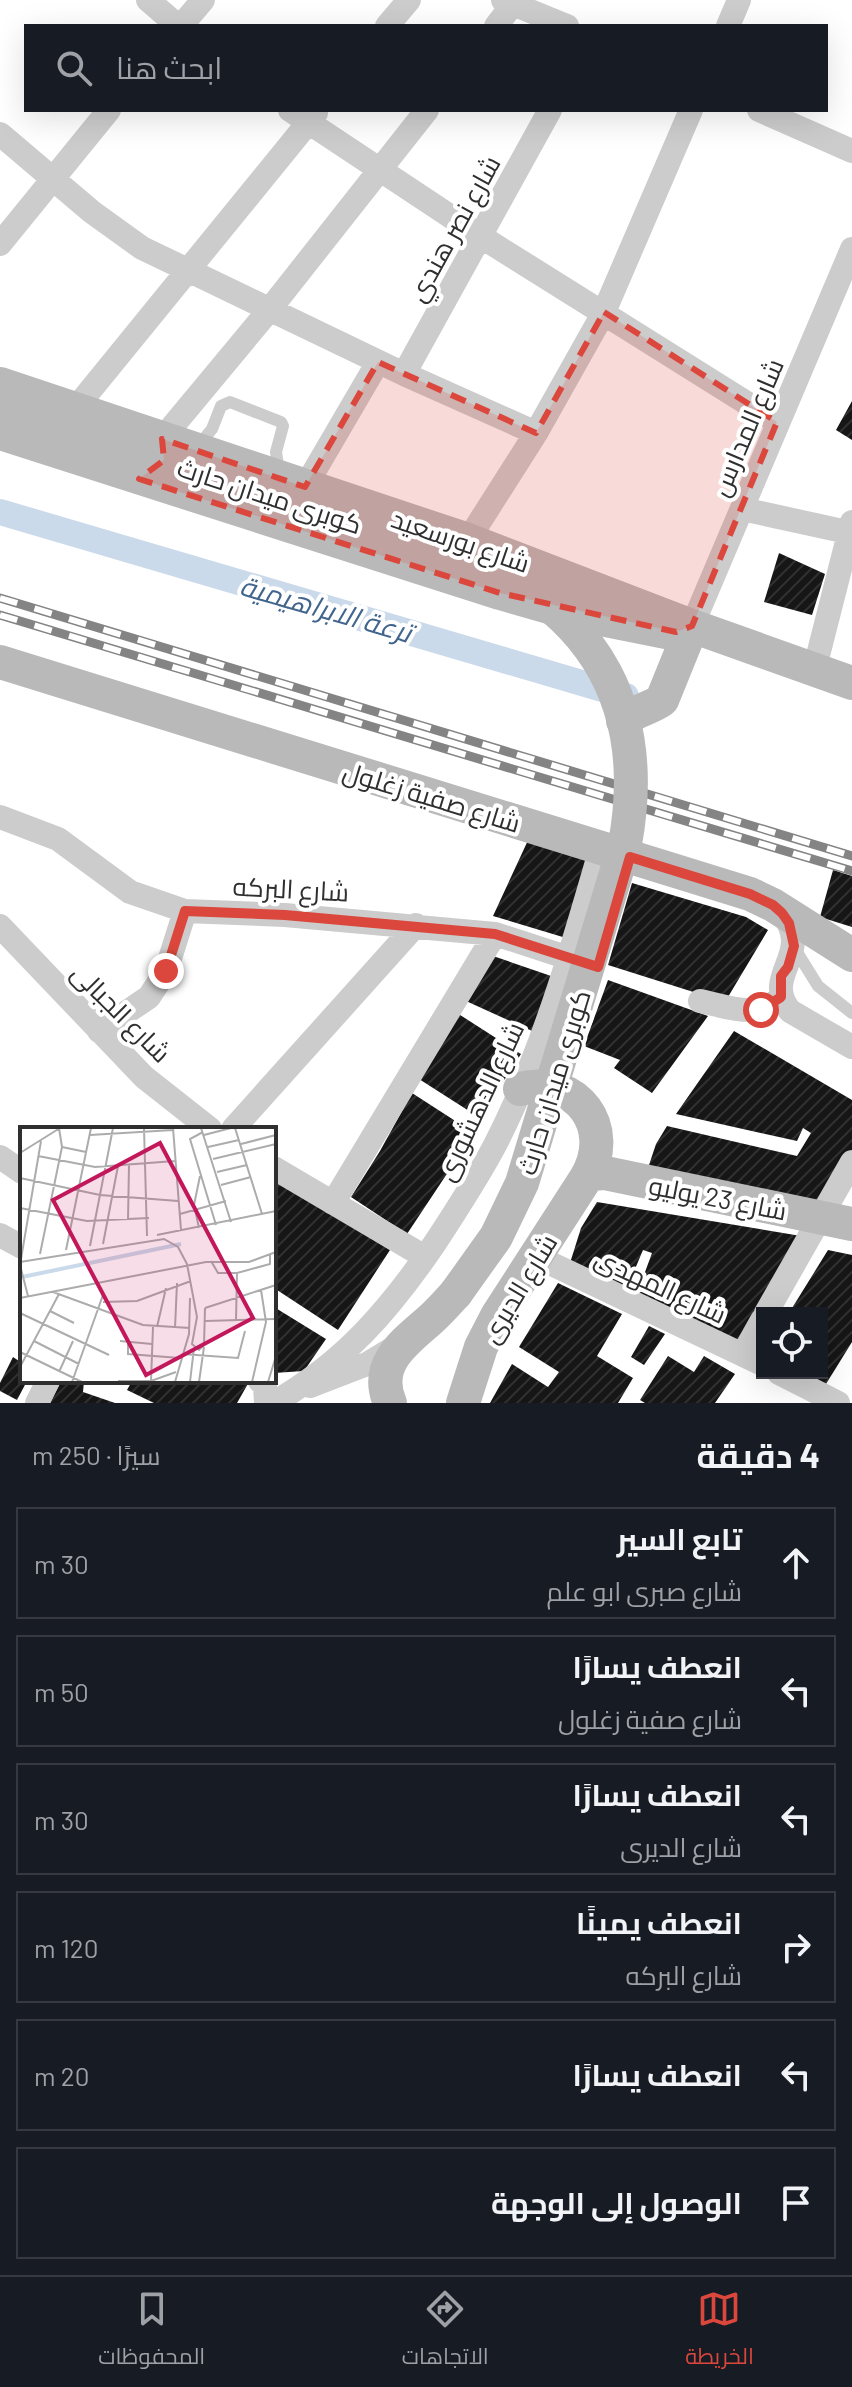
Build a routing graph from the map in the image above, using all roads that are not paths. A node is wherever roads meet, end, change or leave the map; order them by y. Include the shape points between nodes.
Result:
1 (148, 0) edge
2 (203, 0) edge
3 (409, 0) edge
4 (739, 0) edge
5 (508, 2) edge
6 (177, 24) edge
7 (181, 24) edge
8 (389, 24) edge
9 (497, 24) edge
10 (562, 24) edge
11 (729, 24) edge
12 (107, 112) edge
13 (425, 112) edge
14 (549, 112) edge
15 (690, 112) edge
16 (764, 112) edge
17 (305, 114) edge
18 (0, 134) edge
19 (852, 151) edge
20 (378, 170) junction
21 (51, 178) junction
22 (480, 236) junction
23 (0, 244) edge
24 (852, 249) edge
25 (188, 269) junction
26 (270, 309) junction
27 (604, 312) junction
28 (378, 362) junction
29 (404, 374) junction
30 (0, 384) edge
31 (0, 406) edge
32 (75, 409) junction
33 (777, 422) junction
34 (0, 433) edge
35 (536, 433) junction
36 (162, 439) junction
37 (194, 450) junction
38 (139, 479) junction
39 (293, 483) junction
40 (742, 509) junction
41 (851, 529) edge
42 (468, 540) junction
43 (687, 640) junction
44 (0, 662) edge
45 (814, 671) junction
46 (852, 683) edge
47 (623, 721) dead end
48 (0, 817) edge
49 (616, 852) junction
50 (773, 905) junction
51 (185, 911) junction
52 (416, 925) junction
53 (0, 926) edge
54 (495, 934) junction
55 (794, 946) junction
56 (852, 955) edge
57 (569, 958) junction
58 (598, 967) junction
59 (781, 997) junction
60 (700, 1001) dead end
61 (852, 1013) edge
62 (99, 1031) junction
63 (852, 1047) edge
64 (520, 1089) junction
65 (562, 1090) junction
66 (203, 1127) edge
67 (235, 1127) edge
68 (0, 1157) edge
69 (852, 1162) edge
70 (276, 1169) edge
71 (20, 1171) edge
72 (586, 1178) junction
73 (333, 1203) junction
74 (836, 1220) edge
75 (0, 1235) edge
76 (20, 1246) edge
77 (425, 1257) junction
78 (537, 1257) junction
79 (771, 1307) edge
80 (401, 1344) junction
81 (752, 1359) edge
82 (791, 1379) edge
83 (47, 1383) edge
84 (262, 1383) edge
85 (291, 1399) edge
86 (387, 1401) edge
87 (37, 1403) edge
88 (266, 1403) edge
89 (463, 1403) edge
90 (838, 1403) edge

1 - 6 street
2 - 7 street
3 - 8 street
4 - 11 street
5 - 9 street
5 - 10 street
12 - 21 street
13 - 20 street
14 - 22 street, شارع نصر هندي
15 - 27 street
16 - 19 street
17 - 20 street
17 - 25 street
18 - 21 street
20 - 22 street
20 - 26 street
21 - 23 street
21 - 25 street via 142,248
22 - 27 street
22 - 29 street, شارع نصر هندي
24 - 33 street, شارع المدارس
25 - 26 street
25 - 32 street
26 - 28 street
26 - 36 street
27 - 33 street
27 - 35 street
28 - 29 street
28 - 39 street
29 - 35 street
30 - 32 main road, شارع بورسعيد
31 - 80 main road, كوبرى ميدان حارث, bridge via 499,571 562,615 610,680 632,761 625,844 522,1183 483,1259 431,1319
32 - 36 main road, شارع بورسعيد
33 - 40 street, شارع المدارس
34 - 38 main road, شارع بورسعيد
35 - 42 street
36 - 37 main road, شارع بورسعيد
36 - 38 main road via 164,460 159,469
37 - 39 main road, شارع بورسعيد
37 - 39 lane via 212,429 221,406 230,402 281,422 276,461
38 - 43 main road, شارع بورسعيد via 566,612 667,632 684,630
39 - 42 main road, شارع بورسعيد
40 - 41 street
40 - 43 street, شارع المدارس
41 - 45 street
42 - 43 main road, شارع بورسعيد
43 - 45 main road, شارع بورسعيد
43 - 47 main road via 662,700
44 - 49 main road, شارع صفية زغلول
45 - 46 main road, شارع بورسعيد
48 - 51 street, شارع البركه via 58,839 130,892
49 - 50 main road, شارع صفية زغلول
49 - 57 street, شارع الدهشورى
49 - 58 street
50 - 55 street via 789,923
50 - 56 main road, شارع صفية زغلول
51 - 52 street, شارع البركه
51 - 62 street via 166,971 149,997
52 - 54 street, شارع البركه
52 - 67 street
53 - 62 street, شارع الجبالى
54 - 57 street, شارع البركه
54 - 73 street
55 - 59 street via 781,976
55 - 61 lane via 818,986
57 - 58 street, شارع البركه
57 - 64 street, شارع الدهشورى
58 - 65 street
59 - 60 street via 751,1011
59 - 63 street via 790,1011
62 - 66 street, شارع الجبالى
64 - 65 main road
64 - 77 street, شارع الدهشورى via 468,1194
65 - 72 main road, شارع الديرى via 582,1104 595,1127 597,1154
68 - 71 street
69 - 74 street
70 - 73 street
72 - 74 main road, شارع 23 يوليو via 605,1173
72 - 78 main road, شارع الديرى
73 - 77 street
74 - 79 street
75 - 76 street
77 - 85 street, شارع الدهشورى via 380,1317
78 - 81 street, شارع المهدى
78 - 89 main road, شارع الديرى via 481,1347
80 - 85 street, كوبرى ميدان حارث
80 - 86 main road via 386,1378
82 - 90 street
83 - 87 street
84 - 88 street

